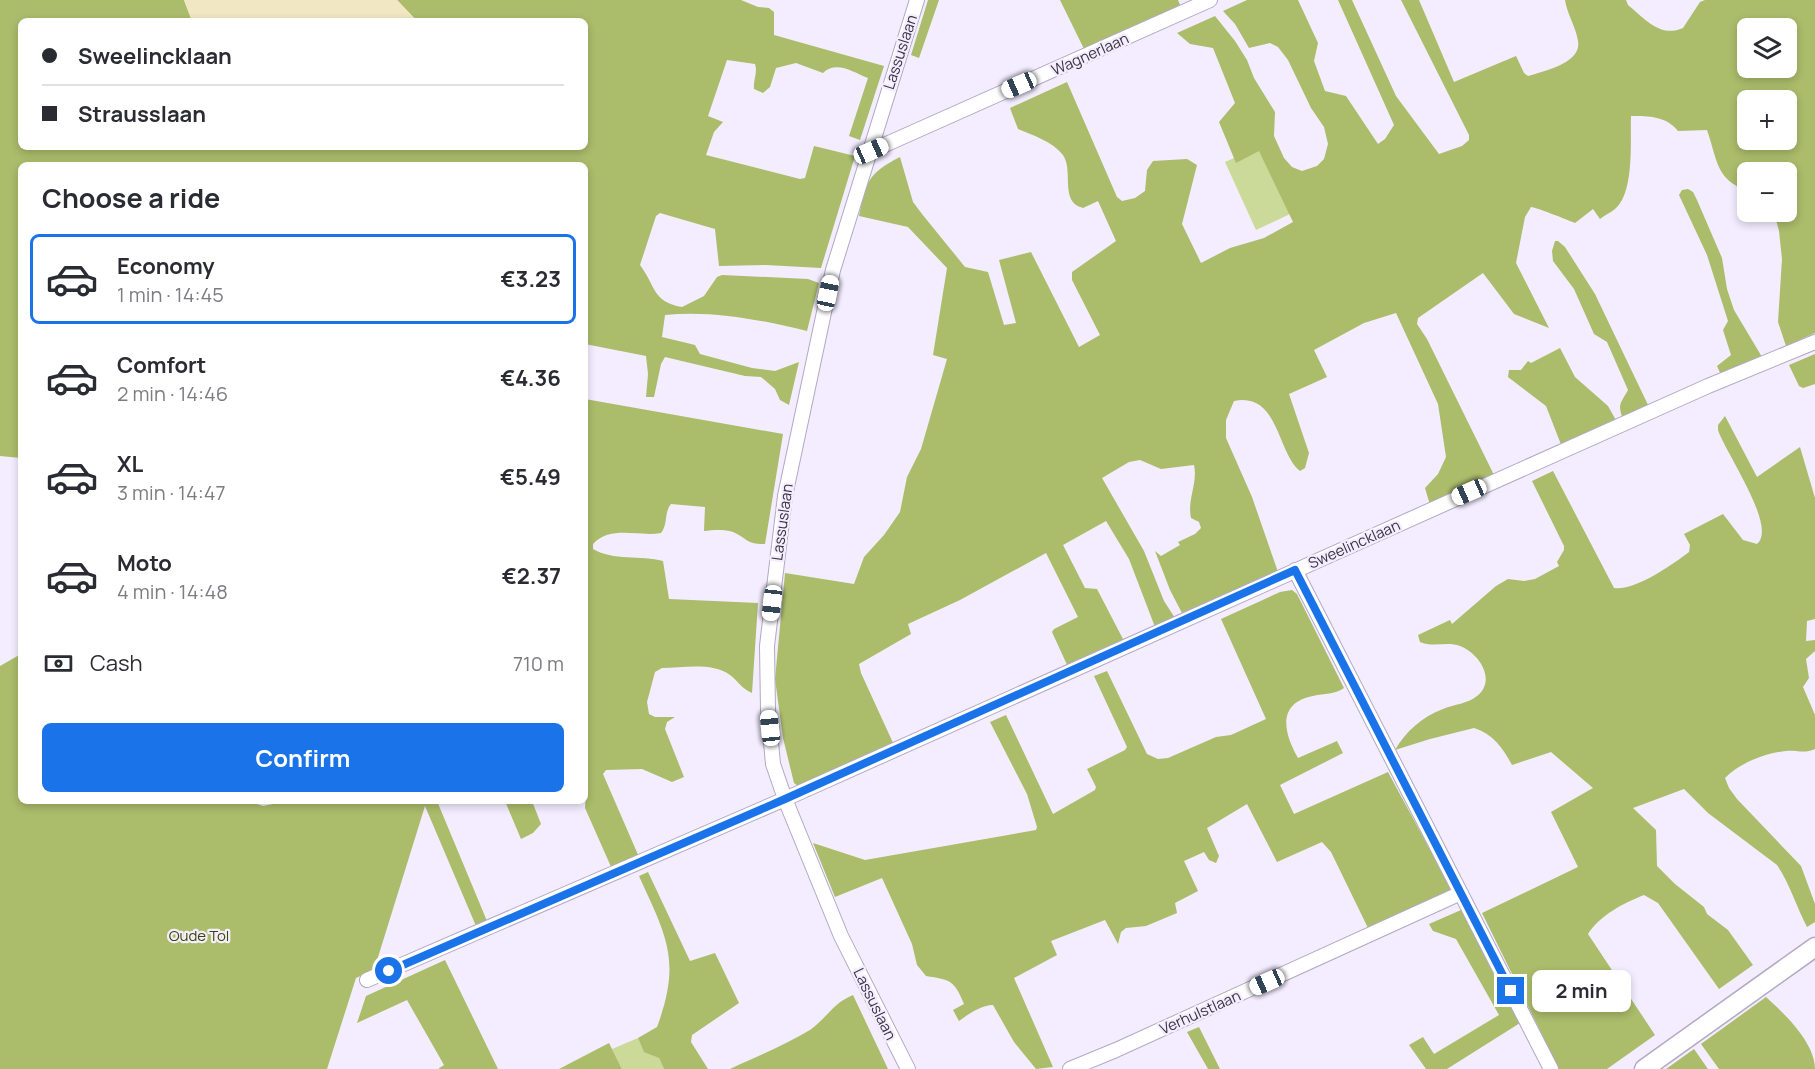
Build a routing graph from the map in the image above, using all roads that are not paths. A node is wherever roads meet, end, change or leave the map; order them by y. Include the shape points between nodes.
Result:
1 (917, 0) edge
2 (1210, 0) edge
3 (871, 151) junction
4 (1815, 342) edge
5 (1295, 570) junction
6 (785, 799) junction
7 (1461, 893) junction
8 (1815, 947) edge
9 (367, 980) dead end
10 (908, 1069) edge
11 (1070, 1069) edge
12 (1551, 1069) edge
13 (1644, 1069) edge

1 - 3 street, Lassuslaan
2 - 3 street, Wagnerlaan
3 - 6 street, Lassuslaan via 832,270 785,496 767,646 773,764
4 - 5 street, Sweelincklaan
5 - 6 street, Sweelincklaan
5 - 7 street
6 - 9 street, Sweelincklaan
6 - 10 street, Lassuslaan via 841,936
7 - 11 street, Verhulstlaan
7 - 12 street
8 - 13 main road

